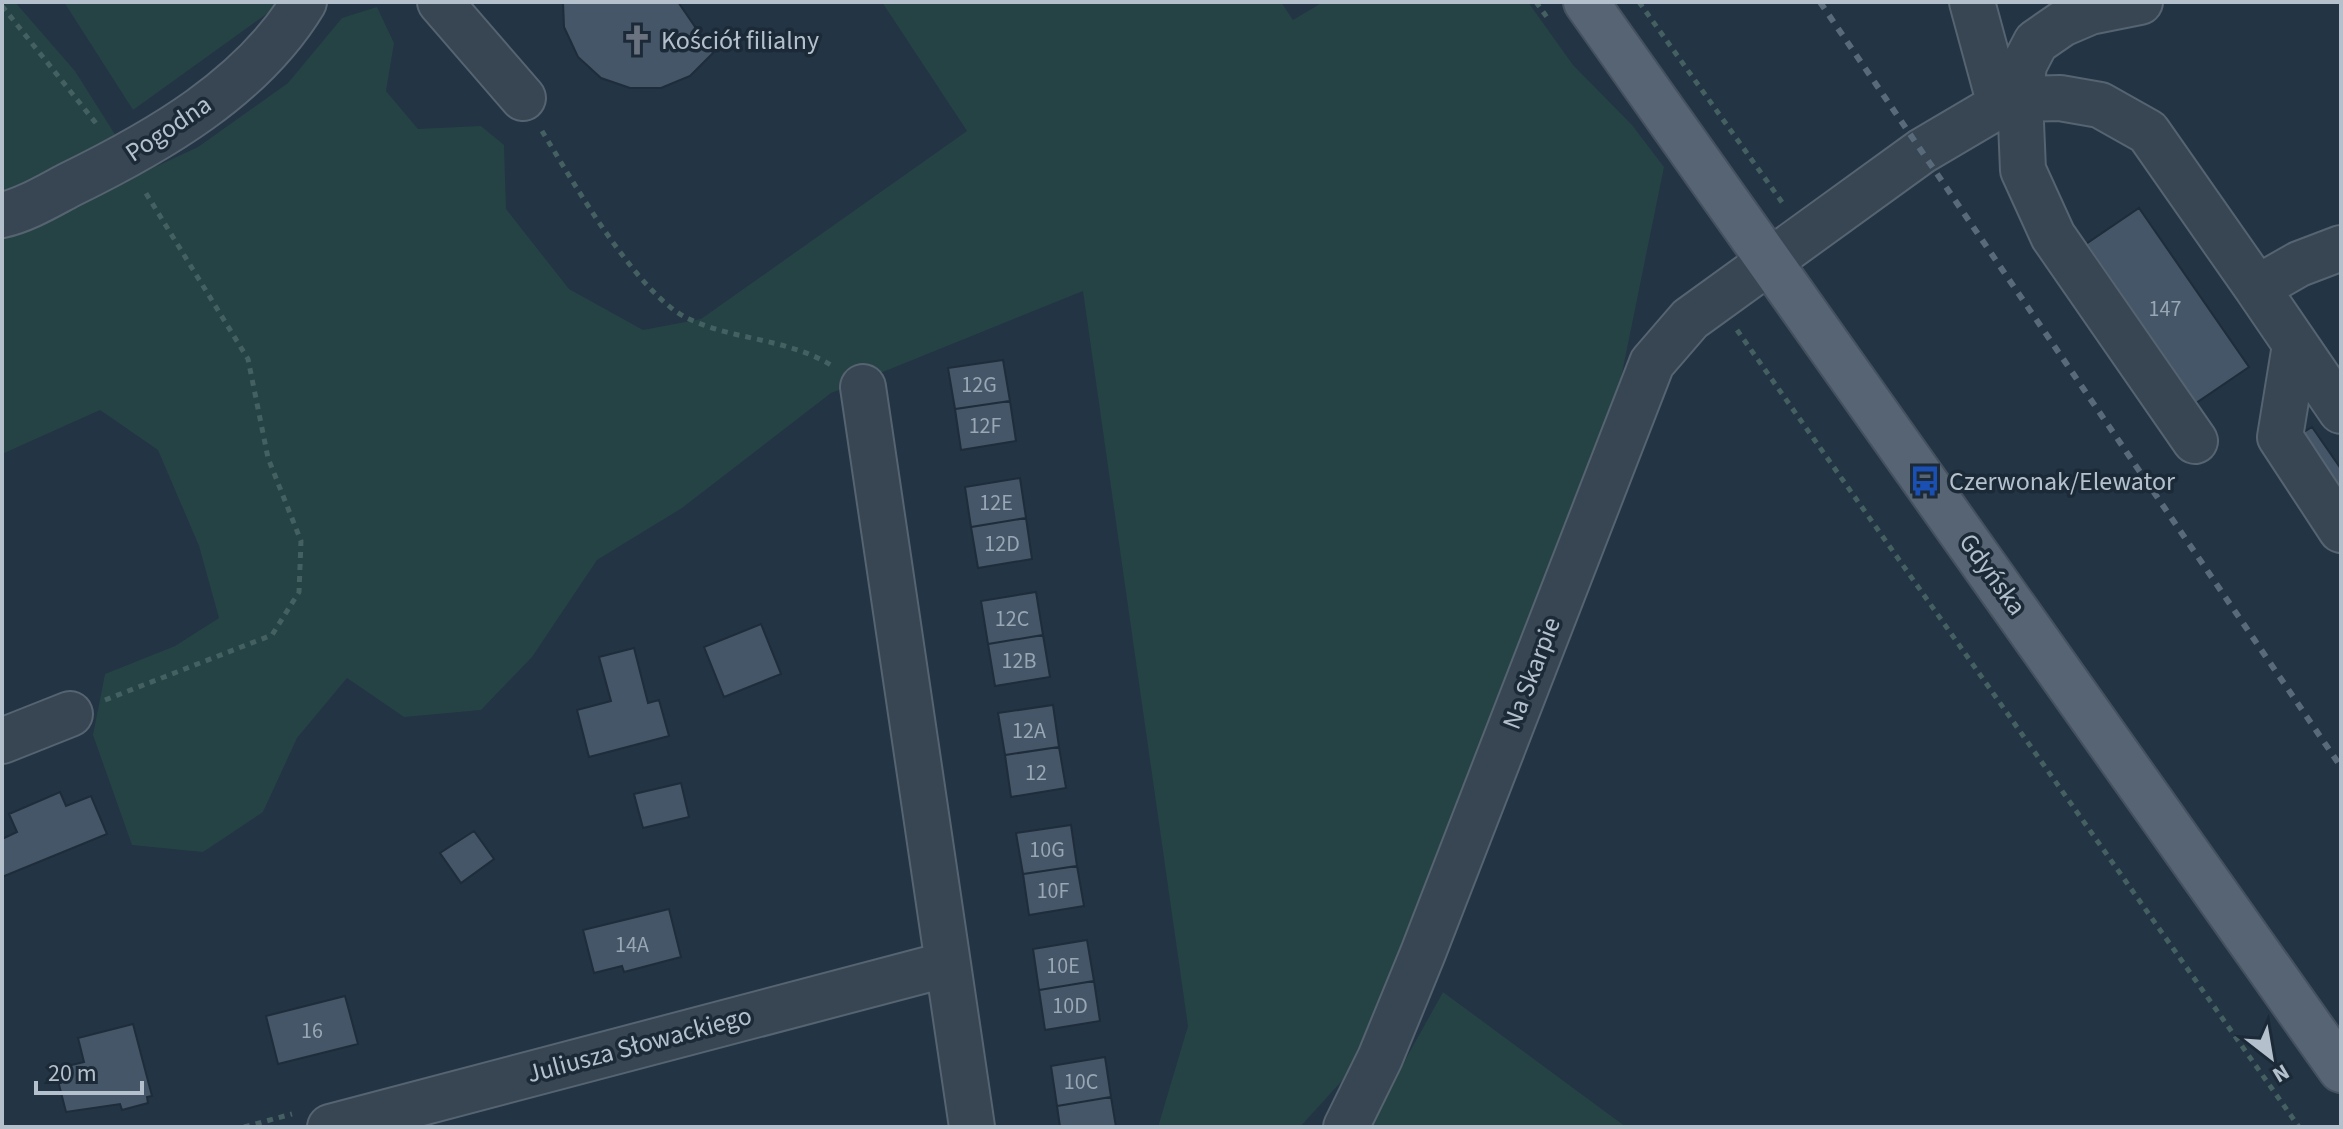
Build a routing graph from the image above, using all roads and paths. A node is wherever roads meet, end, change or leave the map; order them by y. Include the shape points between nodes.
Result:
1 (304, 2) edge
2 (440, 2) edge
3 (1586, 2) edge
4 (1639, 2) edge
5 (1972, 2) edge
6 (2140, 2) edge
7 (2, 6) edge
8 (523, 98) joint
9 (2010, 102) junction
10 (124, 158) junction
11 (2, 215) edge
12 (1806, 235) junction
13 (2341, 248) edge
14 (1771, 262) junction
15 (2257, 288) junction
16 (1730, 320) dead end
17 (2295, 345) junction
18 (863, 387) joint
19 (2341, 411) edge
20 (2195, 441) dead end
21 (2341, 530) edge
22 (70, 714) joint
23 (2, 741) edge
24 (948, 964) junction
25 (2341, 1070) edge
26 (330, 1127) edge
27 (972, 1127) edge
28 (1346, 1127) edge
29 (2299, 1127) edge

1 - 10 street, Pogodna via 286,32 241,78
2 - 8 street
3 - 14 main road, Gdyńska
4 - 12 path
5 - 9 street
6 - 9 street via 2090,12 2036,42
7 - 10 path
8 - 18 path via 588,207 663,300 685,318 814,354
9 - 12 street, Na Skarpie via 1922,151
9 - 15 street via 2060,98 2100,105 2148,132
9 - 20 street via 2023,170 2053,236
10 - 11 street, Pogodna
10 - 22 path via 248,359 268,458 301,541 299,592 272,635
12 - 14 street, Na Skarpie
13 - 15 street
14 - 25 main road, Gdyńska
14 - 28 street, Na Skarpie via 1690,319 1652,363 1423,953
15 - 17 street
16 - 29 path
17 - 19 street
17 - 21 street via 2280,437
18 - 24 street
22 - 23 street
24 - 26 street, Juliusza Słowackiego
24 - 27 street

